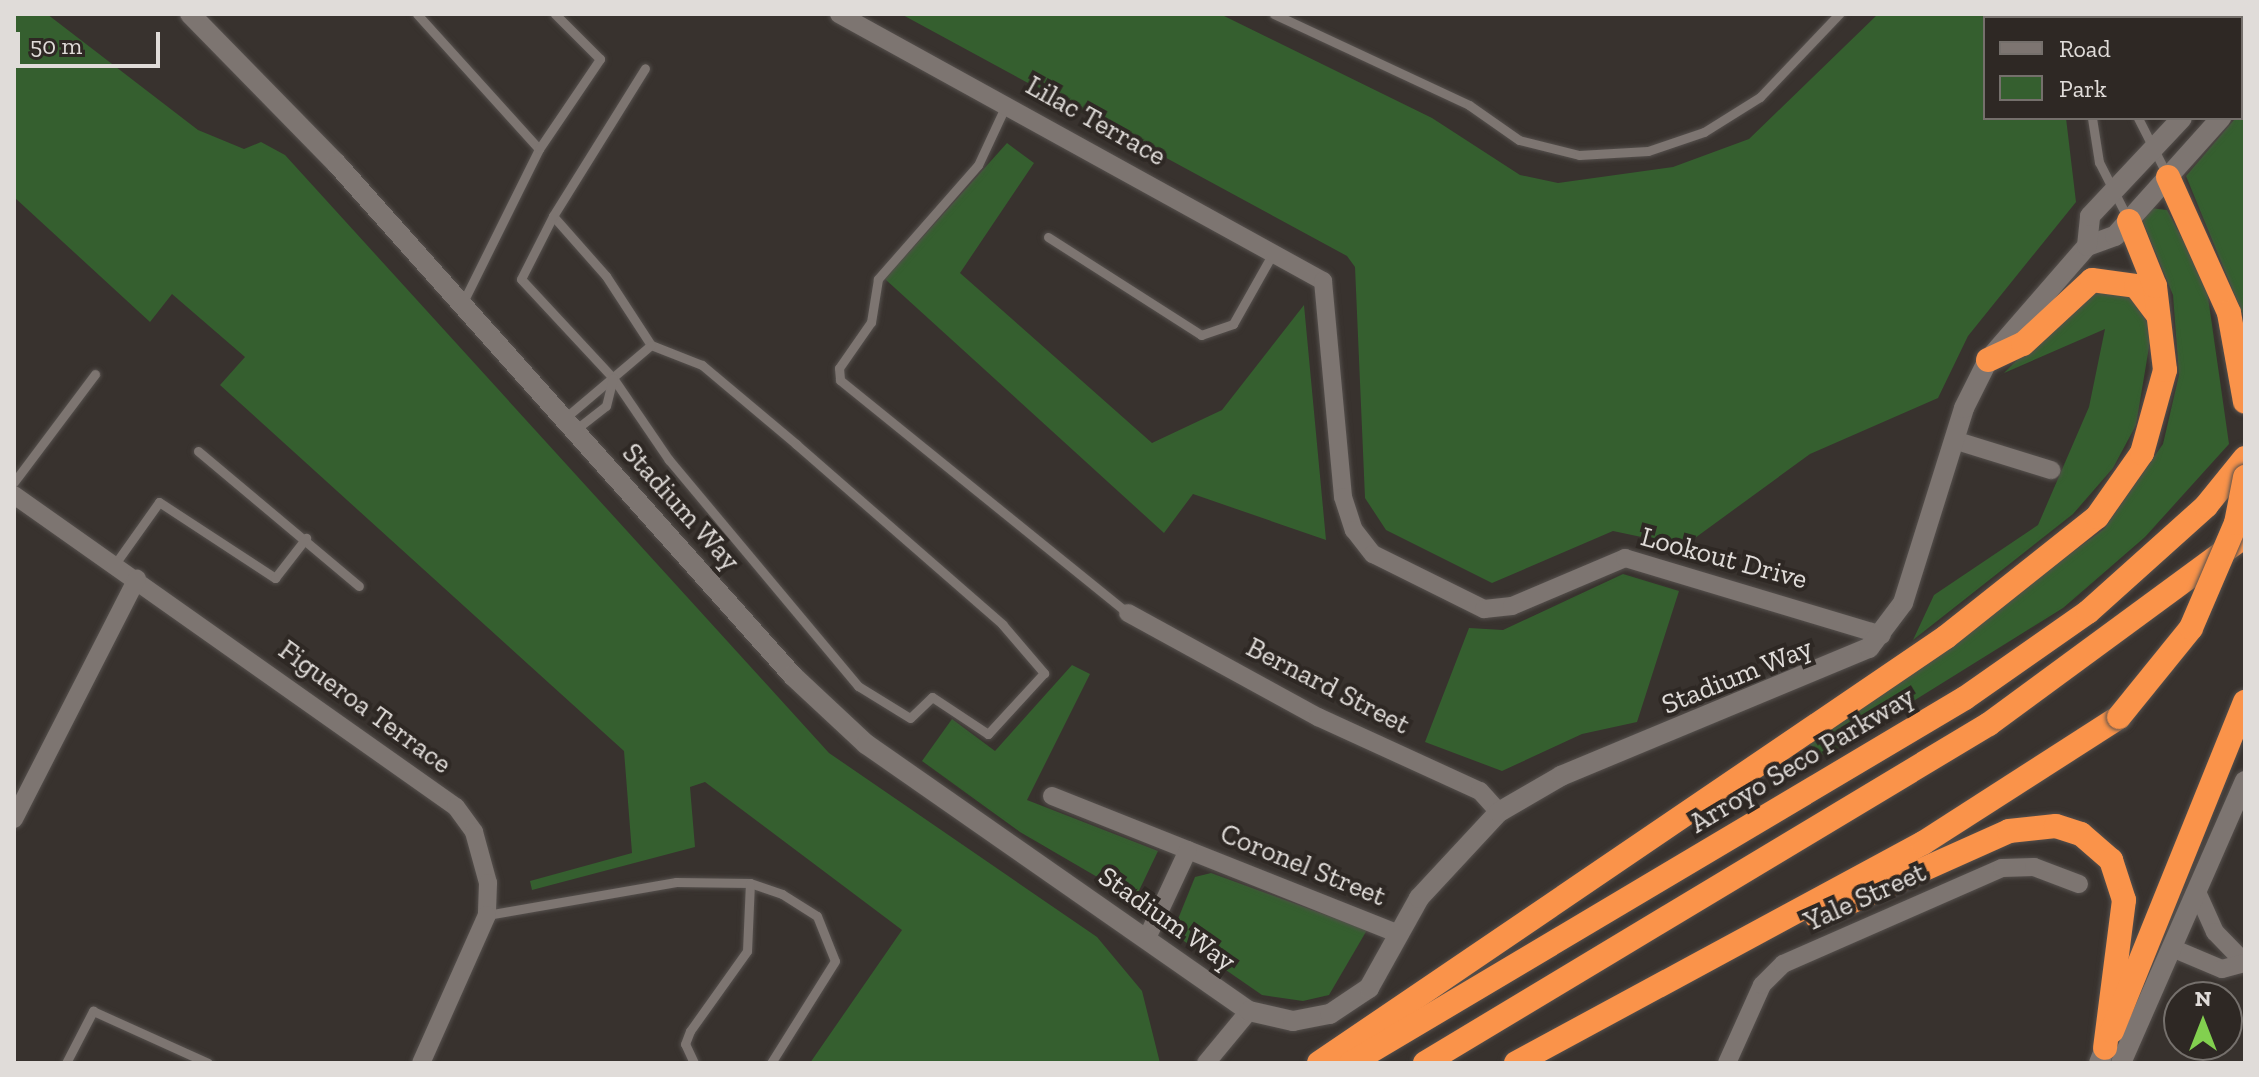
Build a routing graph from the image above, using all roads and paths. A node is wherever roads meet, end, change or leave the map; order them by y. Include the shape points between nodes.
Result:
1 (417, 14) edge
2 (555, 14) edge
3 (839, 14) edge
4 (1274, 14) edge
5 (1839, 14) edge
6 (197, 17) edge
7 (645, 68) dead end
8 (1006, 105) junction
9 (2092, 120) edge
10 (2139, 120) edge
11 (2180, 120) edge
12 (2219, 120) edge
13 (539, 149) junction
14 (2153, 152) junction
15 (2168, 177) junction
16 (2113, 192) junction
17 (553, 216) junction
18 (2129, 221) junction
19 (1048, 237) dead end
20 (2087, 246) junction
21 (1274, 250) junction
22 (1323, 281) joint
23 (462, 304) junction
24 (2163, 322) junction
25 (651, 345) junction
26 (1988, 360) junction
27 (95, 374) dead end
28 (613, 378) junction
29 (2245, 402) edge
30 (570, 424) junction
31 (1954, 440) junction
32 (198, 451) dead end
33 (2245, 458) edge
34 (2051, 470) dead end
35 (2245, 477) edge
36 (14, 482) edge
37 (14, 495) edge
38 (2245, 536) edge
39 (306, 538) junction
40 (115, 564) junction
41 (137, 579) junction
42 (359, 586) dead end
43 (1128, 613) joint
44 (1882, 635) junction
45 (2245, 702) edge
46 (2245, 781) edge
47 (1052, 796) dead end
48 (1499, 812) junction
49 (14, 819) edge
50 (1188, 850) junction
51 (750, 883) junction
52 (2079, 884) dead end
53 (2197, 892) junction
54 (487, 915) junction
55 (1398, 934) junction
56 (1147, 938) junction
57 (2172, 948) junction
58 (1723, 957) junction
59 (2245, 963) edge
60 (1249, 1011) junction
61 (2108, 1058) edge
62 (66, 1063) edge
63 (208, 1063) edge
64 (421, 1063) edge
65 (694, 1063) edge
66 (771, 1063) edge
67 (1206, 1063) edge
68 (1319, 1063) edge
69 (1351, 1063) edge
70 (1425, 1063) edge
71 (1516, 1063) edge
72 (1727, 1063) edge

1 - 13 lane
2 - 13 lane via 600,59
3 - 8 street, Lilac Terrace
4 - 5 lane via 1469,105 1519,140 1579,155 1648,151 1704,132 1760,97
6 - 23 street, Stadium Way
7 - 17 lane
8 - 21 street, Lilac Terrace
8 - 43 lane via 978,165 878,279 871,322 839,368 840,380
9 - 16 lane via 2099,162
10 - 14 lane
11 - 14 street, Stadium Way
12 - 15 street, Stadium Way
13 - 23 lane
14 - 15 lane
14 - 16 street, Stadium Way
15 - 18 street, Stadium Way
15 - 29 highway via 2229,313
16 - 18 lane
16 - 20 street, Stadium Way via 2090,216
17 - 25 lane via 606,276
17 - 28 lane via 521,279
18 - 20 street, Stadium Way via 2115,236
18 - 24 highway
19 - 21 lane via 1201,335 1233,324
20 - 26 street, Stadium Way
21 - 22 street, Lilac Terrace
22 - 44 street, Lookout Drive via 1343,497 1354,530 1373,554 1484,609 1512,606 1625,558
23 - 30 street, Stadium Way
24 - 26 highway via 2136,286 2092,280 2023,344
24 - 68 highway via 2165,370 2142,453 2124,486 2065,546 1946,637
25 - 28 lane
25 - 28 lane via 712,373 1002,624 1036,663 1044,673 988,734 932,697 910,718 858,686 669,460
26 - 31 street, Stadium Way
27 - 36 lane
28 - 30 lane
28 - 30 lane via 606,406
30 - 56 street, Stadium Way via 793,676 866,744 975,826
31 - 34 street
31 - 44 street, Stadium Way via 1903,603
32 - 39 lane
33 - 69 highway, Arroyo Seco Parkway via 2206,506 2088,612 1965,698
35 - 58 highway, bridge via 2236,523 2191,628 2119,717 1923,843
37 - 40 street, Figueroa Terrace
38 - 70 highway via 1989,724
39 - 40 lane via 275,578 159,502
39 - 42 lane
40 - 41 street, Figueroa Terrace
41 - 49 street
41 - 54 street, Figueroa Terrace via 456,807 483,857
43 - 48 street, Bernard Street via 1318,717 1480,791
44 - 48 street, Stadium Way via 1839,666 1561,776
45 - 61 highway
46 - 53 street
47 - 50 street
48 - 55 street, Stadium Way via 1457,849
50 - 55 street, Coronel Street
50 - 56 street, Coronel Street
51 - 54 lane via 676,882
51 - 65 lane via 747,951 690,1031 685,1044
51 - 66 lane via 817,916 835,961 832,978
52 - 72 street, Yale Street via 2034,867 2002,868 1783,964 1762,985
53 - 57 street
53 - 59 street via 2215,932
54 - 64 street, Figueroa Terrace
55 - 60 street, Stadium Way via 1369,988 1330,1014 1293,1021
56 - 60 street, Stadium Way
57 - 59 street via 2222,969
57 - 61 street
58 - 61 highway via 2009,831 2056,826 2098,845 2121,879 2122,931 2109,981
58 - 71 highway
60 - 67 street
62 - 63 lane via 93,1011

